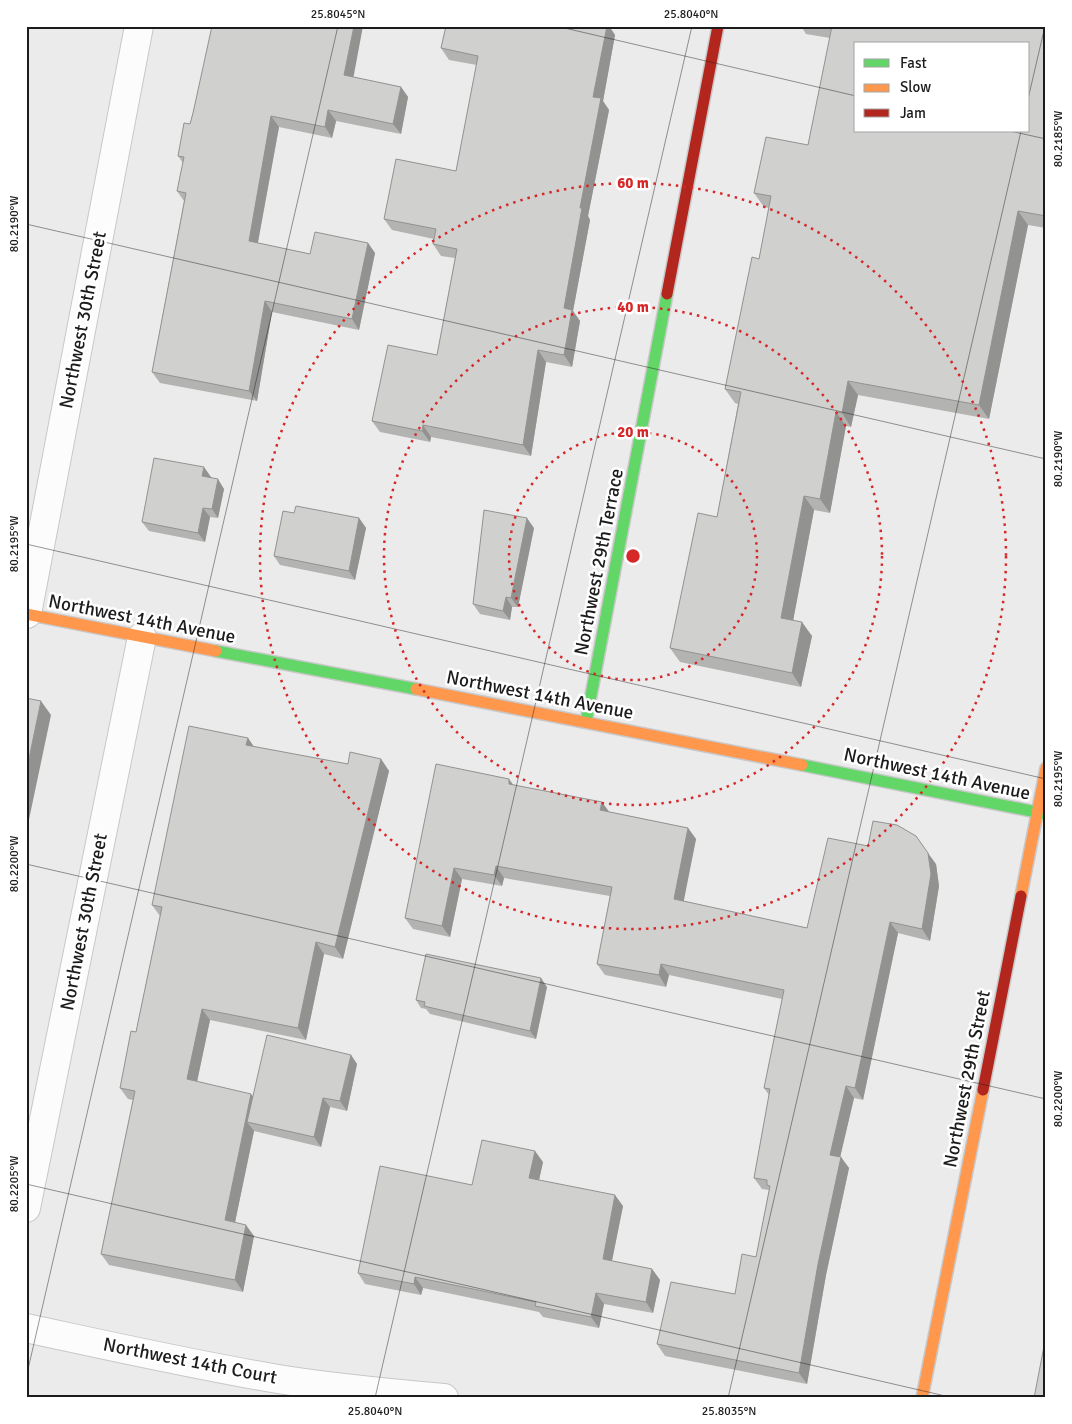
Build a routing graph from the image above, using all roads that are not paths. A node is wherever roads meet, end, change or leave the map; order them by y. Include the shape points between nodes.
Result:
1 (139, 26) edge
2 (718, 26) edge
3 (27, 614) edge
4 (142, 636) junction
5 (586, 722) junction
6 (1046, 768) edge
7 (1041, 813) edge
8 (26, 1208) edge
9 (26, 1328) edge
10 (444, 1398) edge
11 (922, 1398) edge

1 - 3 street, Northwest 30th Street
2 - 5 street, Northwest 29th Terrace
3 - 4 street, Northwest 14th Avenue
4 - 5 street, Northwest 14th Avenue
4 - 8 street, Northwest 30th Street
5 - 7 street, Northwest 14th Avenue
6 - 7 street, Northwest 29th Street
7 - 11 street, Northwest 29th Street
9 - 10 street, Northwest 14th Court via 279,1380

